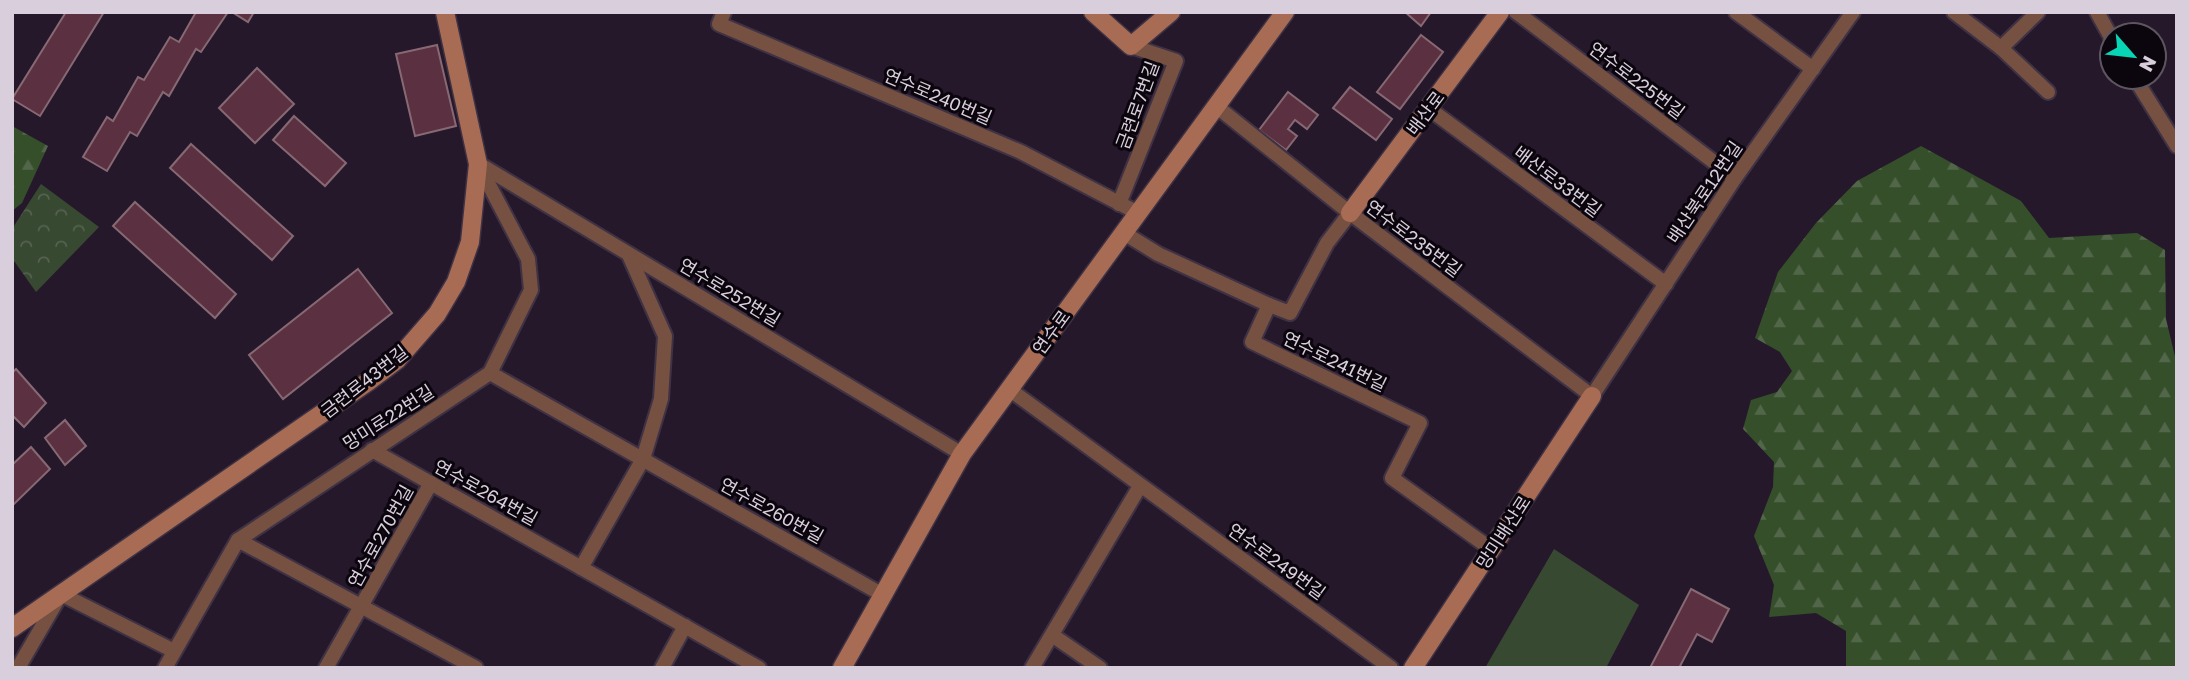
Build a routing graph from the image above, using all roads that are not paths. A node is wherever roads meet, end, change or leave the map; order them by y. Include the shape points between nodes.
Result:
1 (445, 12) edge
2 (1093, 12) edge
3 (1171, 12) edge
4 (1285, 12) edge
5 (1500, 12) edge
6 (1516, 12) edge
7 (1736, 12) edge
8 (1853, 12) edge
9 (1954, 12) edge
10 (2038, 12) edge
11 (722, 18) edge
12 (1131, 46) junction
13 (2001, 48) junction
14 (1813, 69) junction
15 (2143, 91) edge
16 (2048, 92) dead end
17 (1216, 106) junction
18 (1428, 108) junction
19 (2177, 146) edge
20 (478, 163) junction
21 (1735, 178) junction
22 (1119, 204) junction
23 (1350, 213) junction
24 (1138, 214) junction
25 (1124, 233) junction
26 (629, 254) junction
27 (1666, 284) junction
28 (1269, 305) junction
29 (490, 373) junction
30 (1009, 389) junction
31 (1592, 396) junction
32 (372, 450) junction
33 (962, 454) junction
34 (643, 459) junction
35 (431, 484) junction
36 (1140, 486) junction
37 (238, 540) junction
38 (1491, 549) junction
39 (581, 568) junction
40 (61, 594) junction
41 (883, 594) junction
42 (362, 607) junction
43 (685, 626) junction
44 (12, 628) edge
45 (1052, 635) junction
46 (174, 651) junction
47 (18, 668) edge
48 (164, 668) edge
49 (327, 668) edge
50 (476, 668) edge
51 (662, 668) edge
52 (759, 668) edge
53 (842, 668) edge
54 (1032, 668) edge
55 (1100, 668) edge
56 (1391, 668) edge
57 (1413, 668) edge

1 - 20 street, 금련로43번길
2 - 12 street
3 - 12 street
4 - 17 street, 연수로
5 - 18 street, 배산로
6 - 21 street, 연수로225번길
7 - 14 street
8 - 14 street, 배산북로12번길
9 - 13 street
10 - 13 street
11 - 22 street, 연수로240번길 via 1021,152
12 - 22 street, 금련로7번길 via 1176,61
13 - 16 street
14 - 21 street, 배산북로12번길
15 - 19 street
17 - 23 street, 연수로235번길
17 - 24 street, 연수로
18 - 23 street, 배산로
18 - 27 street, 배산로33번길
20 - 26 street, 연수로252번길
20 - 29 street via 528,259 531,290
20 - 40 street, 금련로43번길 via 470,243 456,282 428,326 397,360
21 - 27 street, 배산북로12번길
22 - 24 street, 연수로240번길
23 - 28 street via 1327,243 1290,313
23 - 31 street, 연수로235번길
24 - 25 street, 연수로
25 - 28 street via 1158,254
25 - 30 street, 연수로
26 - 33 street, 연수로252번길
26 - 34 street via 665,336 661,399
27 - 31 street, 배산북로12번길
28 - 38 street, 연수로241번길 via 1252,342 1420,423 1392,478
29 - 32 street, 망미로22번길
29 - 34 street, 연수로260번길
30 - 33 street, 연수로
30 - 36 street, 연수로249번길
31 - 38 street, 망미배산로
32 - 35 street, 연수로264번길
32 - 37 street, 망미로22번길
33 - 41 street, 연수로
34 - 39 street
34 - 41 street, 연수로260번길
35 - 39 street, 연수로264번길
35 - 42 street, 연수로270번길
36 - 45 street
36 - 56 street, 연수로249번길
37 - 42 street, 연수로270번길
37 - 46 street, 망미로22번길
38 - 57 street, 망미배산로
39 - 43 street, 연수로264번길
40 - 44 street, 금련로43번길
40 - 46 street
40 - 47 street
41 - 53 street, 연수로
42 - 49 street
42 - 50 street, 연수로270번길
43 - 51 street
43 - 52 street, 연수로264번길
45 - 54 street
45 - 55 street
46 - 48 street, 망미로22번길

